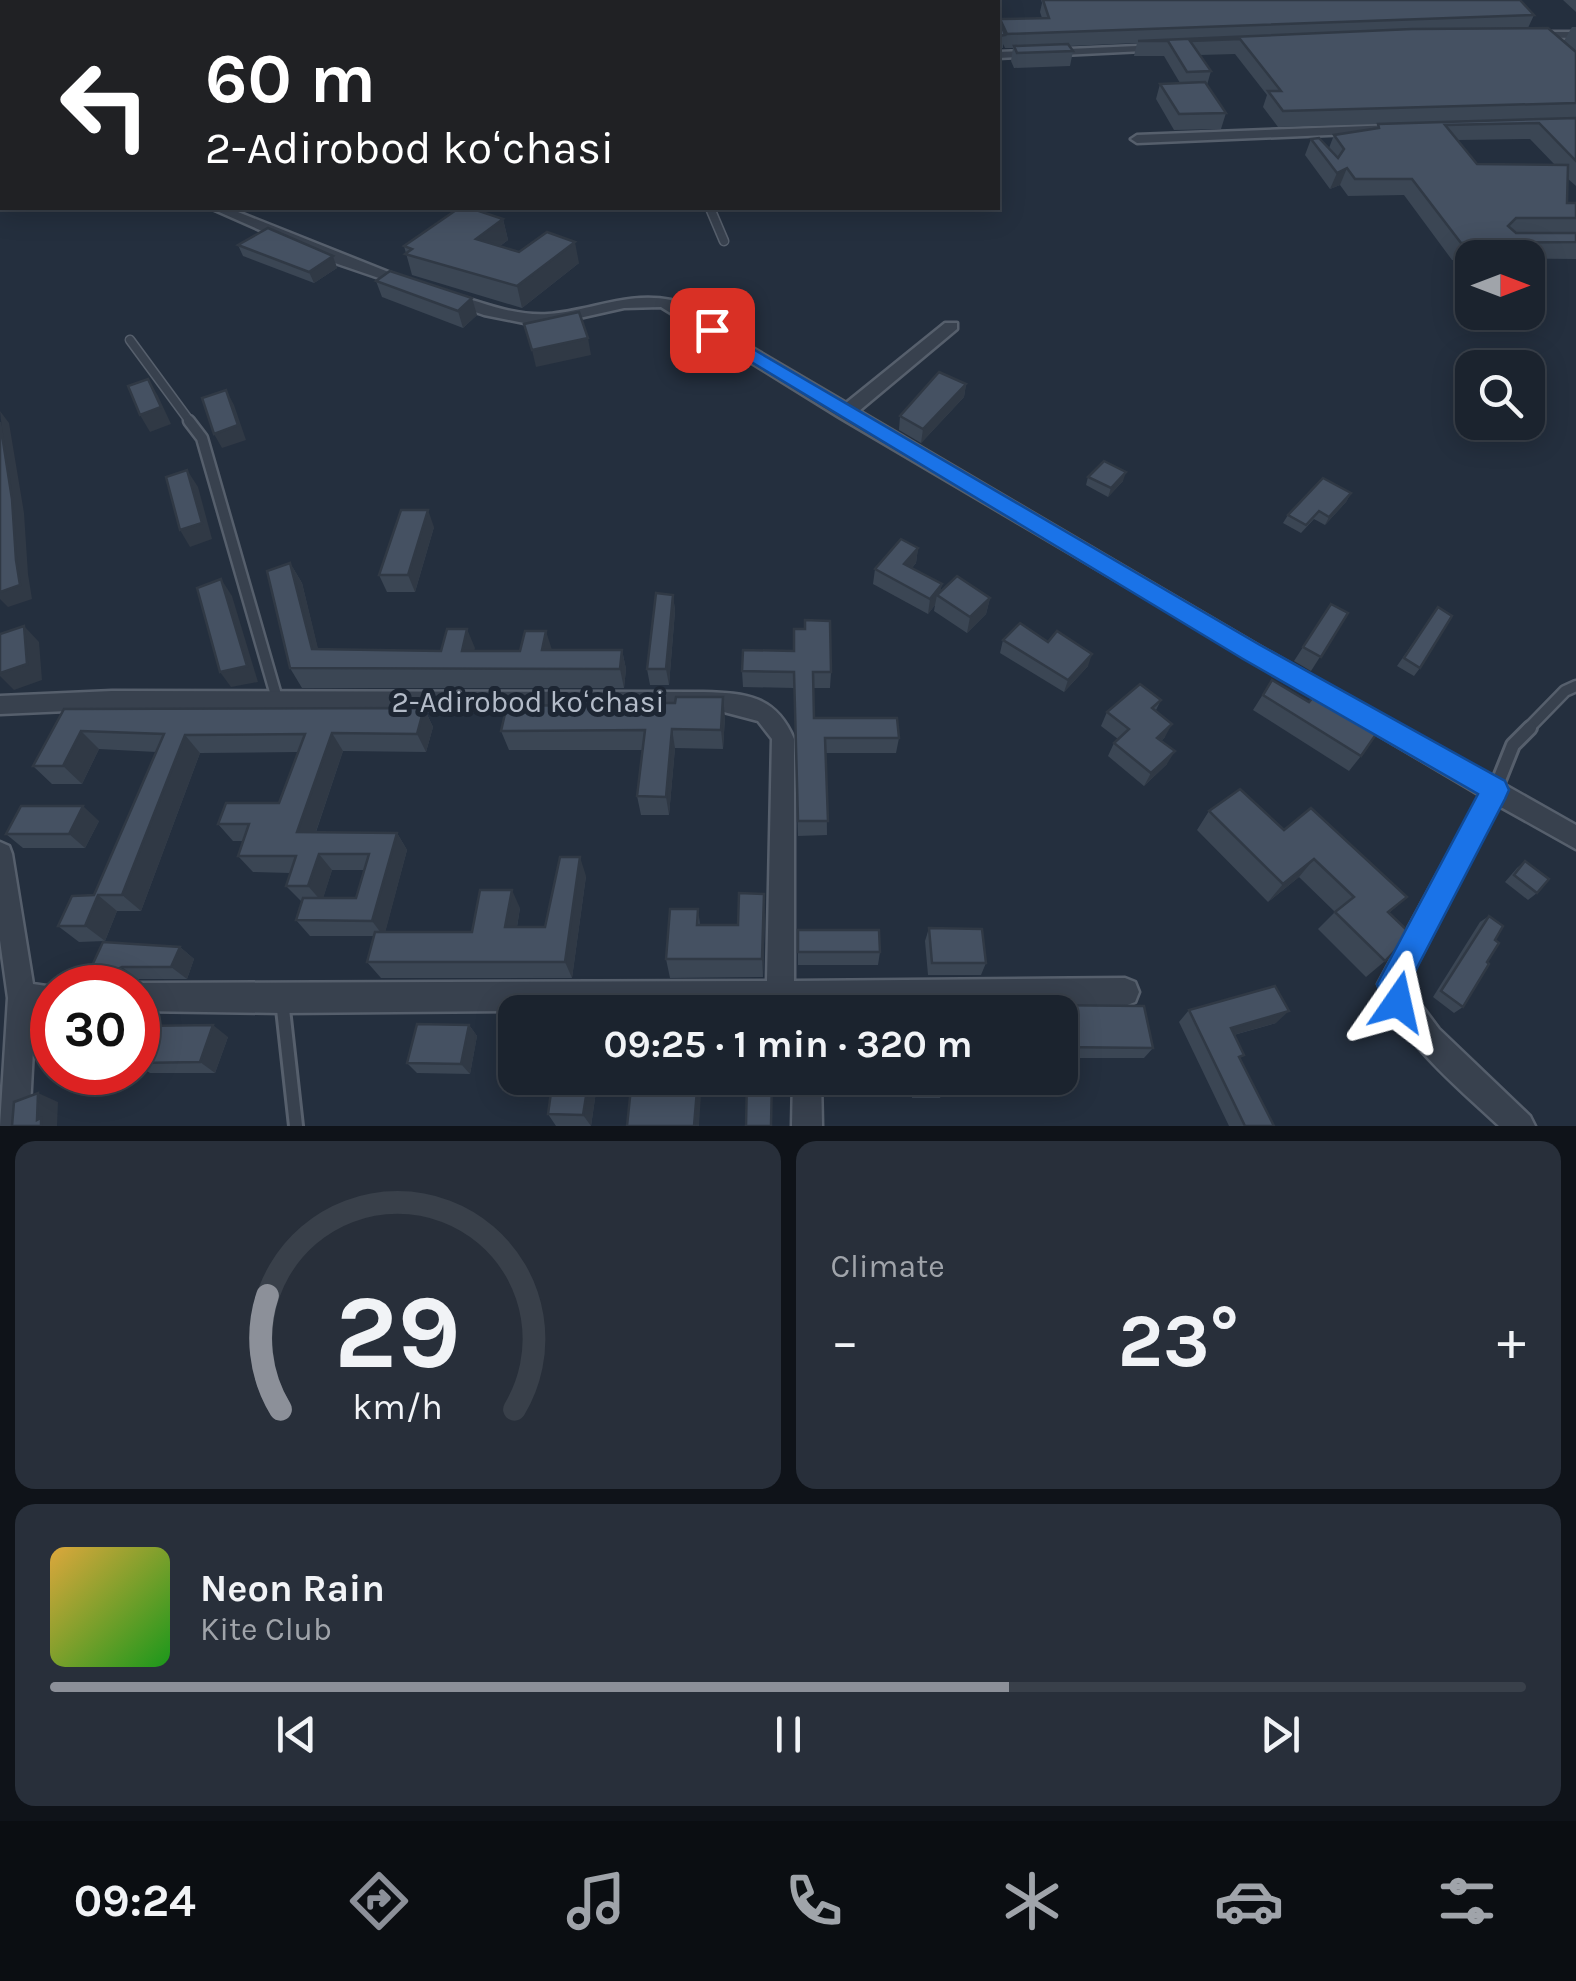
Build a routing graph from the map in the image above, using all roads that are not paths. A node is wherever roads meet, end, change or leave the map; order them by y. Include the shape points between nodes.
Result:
1 (1533, 23) edge
2 (1524, 34) edge
3 (1544, 34) junction
4 (1576, 35) edge
5 (1554, 45) edge
6 (1172, 47) edge
7 (1000, 55) edge
8 (1418, 128) edge
9 (1137, 139) dead end
10 (223, 210) edge
11 (711, 210) edge
12 (724, 241) dead end
13 (951, 326) dead end
14 (130, 340) dead end
15 (845, 413) junction
16 (1576, 686) edge
17 (279, 702) junction
18 (0, 705) edge
19 (1495, 790) junction
20 (1576, 838) edge
21 (0, 854) edge
22 (1124, 992) dead end
23 (799, 995) edge
24 (1016, 995) edge
25 (160, 996) edge
26 (22, 998) junction
27 (30, 998) edge
28 (282, 999) junction
29 (498, 1000) edge
30 (807, 1095) edge
31 (14, 1126) edge
32 (296, 1126) edge
33 (807, 1126) edge
34 (1520, 1126) edge

1 - 3 street
2 - 3 street
3 - 4 street
3 - 5 street
6 - 7 street
8 - 9 street
10 - 15 street via 498,315 528,320 638,300 665,303
11 - 12 lane
13 - 15 street
14 - 17 lane via 202,438
15 - 19 street
16 - 19 lane via 1513,746
17 - 18 street, 2-Adirobod koʻchasi
17 - 23 street, 2-Adirobod koʻchasi via 672,702 764,710 783,739
19 - 20 street
19 - 34 street via 1392,984 1414,1022
21 - 26 street
22 - 24 street
25 - 28 street
26 - 27 street
26 - 31 street
28 - 29 street
28 - 32 lane
30 - 33 street

